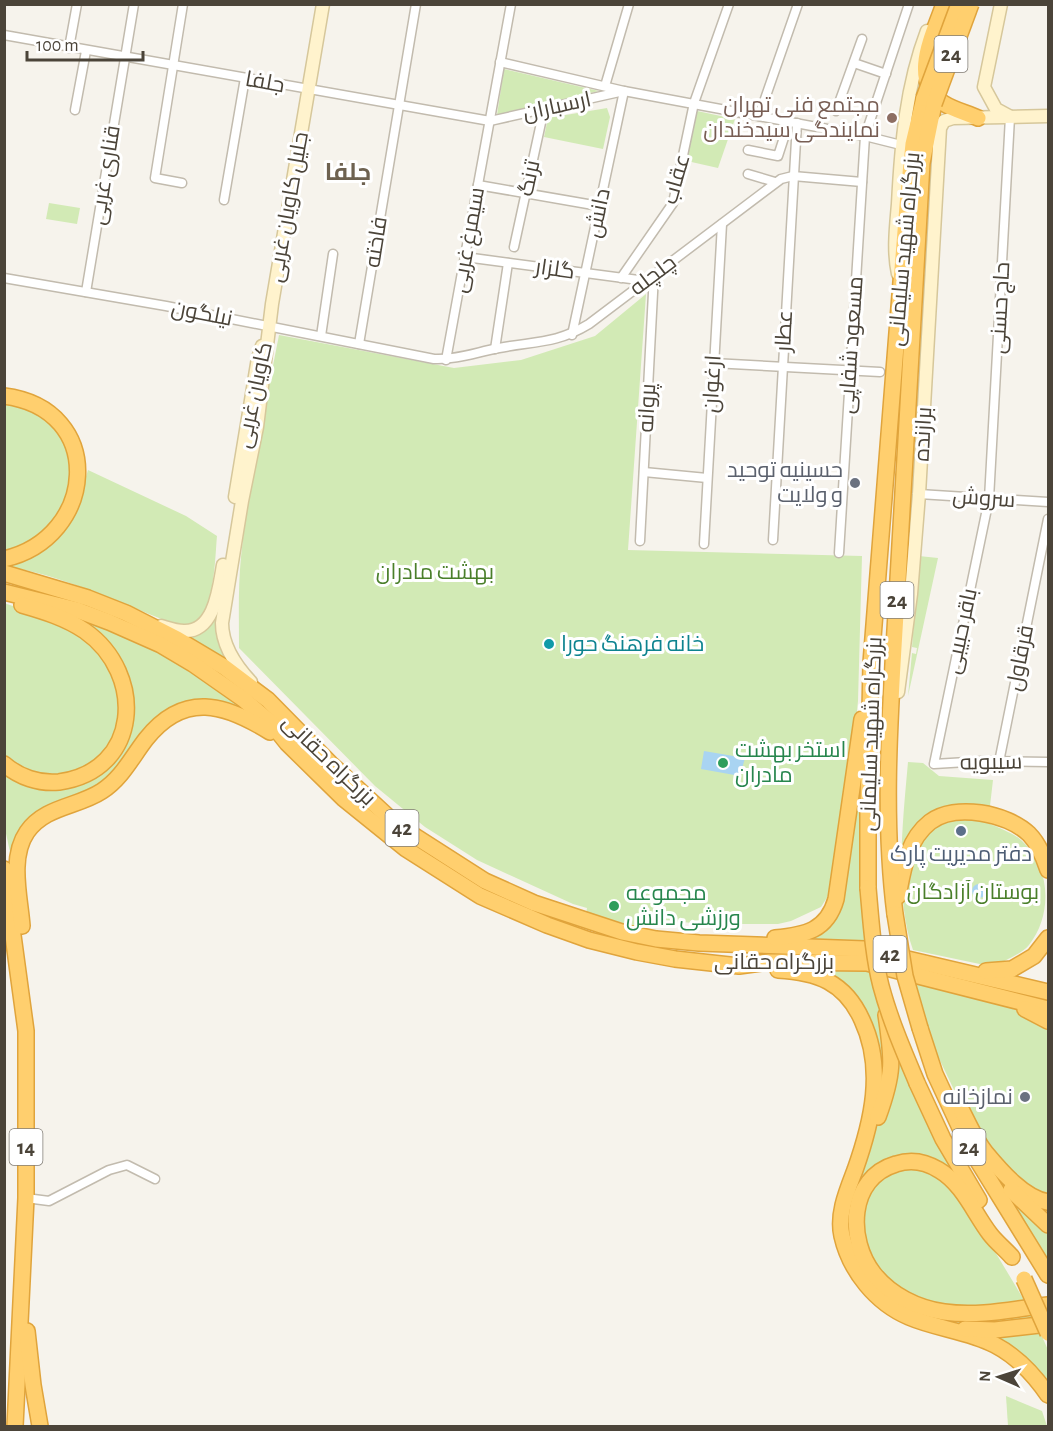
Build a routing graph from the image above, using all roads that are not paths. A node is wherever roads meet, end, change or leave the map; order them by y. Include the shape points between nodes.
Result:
1 (77, 4) edge
2 (134, 4) edge
3 (183, 4) edge
4 (323, 4) edge
5 (416, 4) edge
6 (511, 4) edge
7 (629, 4) edge
8 (729, 4) edge
9 (798, 4) edge
10 (909, 4) edge
11 (937, 4) edge
12 (944, 4) edge
13 (958, 4) edge
14 (971, 4) edge
15 (1001, 4) edge
16 (4, 35) edge
17 (862, 39) dead end
18 (69, 48) junction
19 (86, 51) junction
20 (125, 57) junction
21 (500, 62) junction
22 (854, 63) junction
23 (172, 66) junction
24 (886, 74) junction
25 (245, 78) junction
26 (605, 86) junction
27 (308, 89) junction
28 (624, 91) junction
29 (929, 101) junction
30 (694, 103) junction
31 (398, 105) junction
32 (544, 109) junction
33 (75, 110) dead end
34 (836, 111) dead end
35 (759, 116) junction
36 (1048, 116) edge
37 (1010, 117) junction
38 (978, 118) junction
39 (490, 121) junction
40 (793, 123) junction
41 (865, 136) junction
42 (901, 145) junction
43 (748, 150) dead end
44 (748, 174) dead end
45 (793, 176) junction
46 (775, 182) junction
47 (862, 182) junction
48 (182, 183) dead end
49 (478, 185) junction
50 (526, 194) junction
51 (224, 200) dead end
52 (599, 206) junction
53 (722, 224) junction
54 (514, 247) dead end
55 (333, 254) dead end
56 (465, 257) junction
57 (508, 263) junction
58 (585, 273) junction
59 (654, 274) junction
60 (4, 278) edge
61 (621, 278) junction
62 (646, 281) junction
63 (900, 281) junction
64 (86, 292) junction
65 (269, 326) junction
66 (572, 335) junction
67 (321, 336) junction
68 (359, 344) junction
69 (495, 349) junction
70 (434, 359) joint
71 (446, 360) junction
72 (713, 363) junction
73 (782, 368) junction
74 (849, 371) junction
75 (880, 372) dead end
76 (4, 396) edge
77 (644, 472) junction
78 (707, 478) junction
79 (919, 494) junction
80 (989, 499) junction
81 (1048, 502) edge
82 (1048, 519) edge
83 (773, 540) dead end
84 (640, 541) dead end
85 (704, 544) dead end
86 (839, 553) dead end
87 (4, 559) edge
88 (227, 565) junction
89 (4, 573) edge
90 (4, 592) edge
91 (4, 599) edge
92 (145, 622) junction
93 (871, 663) junction
94 (268, 700) junction
95 (287, 743) junction
96 (890, 747) junction
97 (999, 762) junction
98 (1048, 762) edge
99 (4, 764) edge
100 (934, 764) joint
101 (4, 869) edge
102 (1048, 870) edge
103 (896, 914) junction
104 (1048, 938) edge
105 (728, 944) junction
106 (739, 966) junction
107 (972, 972) junction
108 (881, 985) junction
109 (1048, 992) edge
110 (989, 994) junction
111 (1048, 1008) edge
112 (1048, 1021) edge
113 (920, 1028) junction
114 (26, 1031) junction
115 (984, 1152) junction
116 (859, 1158) junction
117 (155, 1179) dead end
118 (26, 1198) junction
119 (1048, 1202) edge
120 (1048, 1225) edge
121 (1012, 1257) junction
122 (1048, 1275) edge
123 (22, 1280) junction
124 (1048, 1305) edge
125 (1048, 1324) edge
126 (947, 1328) junction
127 (1048, 1333) edge
128 (1048, 1395) edge
129 (15, 1426) edge
130 (40, 1426) edge

1 - 18 street
2 - 20 street, قناری غربی
3 - 23 street
4 - 27 main road, جلیل کاویان غربی
5 - 31 street, فاخته
6 - 21 street, سیمرغ غربی
7 - 26 street
8 - 30 street, عقاب
9 - 35 street
10 - 24 street, مسعود شفاپی
11 - 42 main road via 916,62
12 - 38 highway via 926,56 926,83 944,103
13 - 29 highway, 24, bridge
14 - 29 highway, 24, bridge
15 - 37 main road via 984,87 996,109
16 - 18 street, جلفا
17 - 22 street
18 - 19 street, جلفا
19 - 20 street, جلفا
19 - 33 street
20 - 23 street, جلفا
20 - 64 street, قناری غربی
21 - 26 street, ارسباران
21 - 39 street, سیمرغ غربی
22 - 24 street
22 - 34 street
23 - 25 street, جلفا
23 - 48 street via 155,178
24 - 41 street, مسعود شفاپی
25 - 27 street, جلفا
25 - 51 street
26 - 28 street, ارسباران
27 - 31 street, جلفا
27 - 65 main road, جلیل کاویان غربی
28 - 30 street, ارسباران
28 - 32 street, ارسباران
28 - 52 street, دانش
29 - 63 highway, بزرگراه شهید سلیمانی / 24 via 913,144
29 - 96 highway, بزرگراه شهید سلیمانی / 24 via 922,163
30 - 35 street, ارسباران
30 - 61 street, عقاب via 674,203
31 - 39 street, جلفا
31 - 68 street, فاخته
32 - 39 street, ارسباران
32 - 50 street, ترنگ
35 - 40 street, ارسباران
36 - 37 main road
37 - 38 main road
37 - 80 street, حاج حسنی
38 - 79 main road, برازنده via 953,118 944,121 940,128
39 - 49 street, سیمرغ غربی
40 - 41 street, ارسباران
40 - 43 street via 778,156
40 - 45 street, عطار
41 - 42 street, ارسباران
41 - 47 street, مسعود شفاپی
42 - 63 main road via 895,251
44 - 46 street
45 - 46 street, چلچله
45 - 47 street, چلچله
45 - 73 street, عطار
46 - 53 street, چلچله
47 - 74 street, مسعود شفاپی
49 - 50 street
49 - 56 street, سیمرغ غربی
50 - 52 street
50 - 54 street, ترنگ
52 - 58 street, دانش
53 - 59 street, چلچله
53 - 72 street, ارغوان
55 - 67 street
56 - 57 street, گلزار
56 - 71 street, سیمرغ غربی
57 - 58 street, گلزار
57 - 69 street
58 - 61 street, گلزار
58 - 66 street, دانش
59 - 62 street, چلچله
59 - 77 street, پروانه
60 - 64 street, نیلگون
61 - 62 street, گلزار
62 - 66 street, چلچله
63 - 93 highway, بزرگراه شهید سلیمانی / 24
64 - 65 street, نیلگون
65 - 67 street, نیلگون
65 - 88 main road, کاویان غربی via 258,358
66 - 69 street, چلچله
67 - 68 street, نیلگون
68 - 70 street, نیلگون
69 - 71 street, چلچله
70 - 71 street, چلچله
72 - 73 street
72 - 78 street, ارغوان
73 - 74 street
73 - 83 street, عطار
74 - 75 street
74 - 86 street, مسعود شفاپی
76 - 87 highway via 36,404 58,420 69,435 79,477 71,506 58,528 31,549
77 - 78 street
77 - 84 street, پروانه
78 - 85 street, ارغوان
79 - 80 street, سروش
79 - 96 main road, برازنده via 911,594
80 - 81 street, سروش
80 - 100 street, باقر حبیبی
82 - 97 street, قرقاول
88 - 92 main road via 213,608 200,627 184,631
88 - 94 main road via 222,622 225,640 237,665
89 - 92 highway, بزرگراه حقانی / 42 via 88,598
90 - 95 highway, بزرگراه حقانی / 42 via 77,610 161,645 243,699
91 - 99 highway via 84,630 111,658 122,680 127,713 121,738 112,753 81,777 40,781 24,777
92 - 94 highway, بزرگراه حقانی / 42 via 224,667
93 - 105 highway via 833,910 813,931 801,935
93 - 108 highway, بزرگراه شهید سلیمانی / 24, bridge via 868,888
94 - 105 highway, بزرگراه حقانی / 42 via 396,824 485,881 534,903 622,932 674,942
95 - 106 highway, بزرگراه حقانی / 42 via 361,814 406,849 480,896 589,940 675,959
95 - 114 highway via 232,712 204,706 180,710 153,731 113,782 94,796 50,813 27,832 18,860
96 - 103 highway, بزرگراه شهید سلیمانی / 24 via 890,869
97 - 98 street, سیبویه
97 - 100 street, سیبویه
101 - 114 highway, 14
102 - 103 highway via 1044,855 1029,834 1007,820 984,813 946,814 930,822 914,841 904,862
103 - 113 highway, بزرگراه شهید سلیمانی / 24, bridge via 905,976
104 - 107 highway via 1034,956 1012,969
105 - 107 highway, بزرگراه حقانی / 42 via 865,949
106 - 110 highway, بزرگراه حقانی / 42 via 769,962 867,963
106 - 116 highway via 813,974 834,984 855,1004 868,1035 875,1072 873,1107
107 - 109 highway, بزرگراه حقانی / 42
108 - 116 highway via 892,1054 890,1079
108 - 121 highway, بزرگراه شهید سلیمانی / 24, bridge via 899,1041 943,1139
110 - 111 highway, بزرگراه حقانی / 42
110 - 112 highway
113 - 115 highway
113 - 122 highway, بزرگراه شهید سلیمانی / 24 via 942,1092 968,1145
114 - 118 highway, 14
115 - 119 highway via 1030,1195
115 - 120 highway via 1015,1194
116 - 126 highway via 841,1212 841,1234 856,1271 894,1309
117 - 118 street via 127,1165 109,1170 49,1201
118 - 123 highway, 14
121 - 124 highway via 990,1234 952,1180 930,1166 910,1161 889,1166 871,1178 860,1197 855,1218 862,1255 878,1278 903,1298 932,1309 968,1314
121 - 127 highway, بزرگراه شهید سلیمانی / 24, bridge
123 - 129 highway, 14
123 - 130 highway
125 - 126 highway via 994,1330
126 - 128 highway via 999,1347 1027,1370

